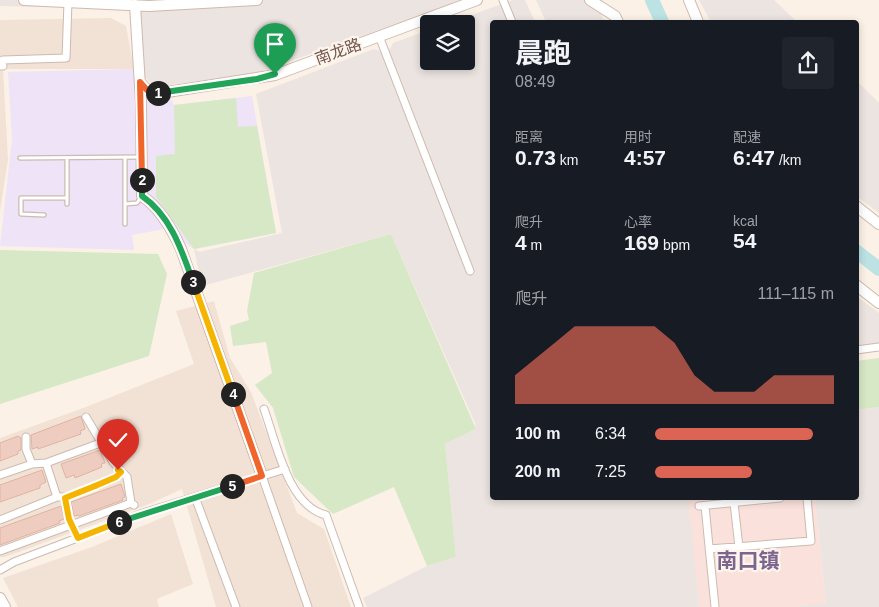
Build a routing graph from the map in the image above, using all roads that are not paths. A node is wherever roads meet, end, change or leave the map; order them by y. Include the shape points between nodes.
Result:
1 (24, 0) edge
2 (257, 0) edge
3 (477, 0) edge
4 (503, 0) edge
5 (590, 0) edge
6 (689, 1) edge
7 (68, 2) junction
8 (135, 5) junction
9 (511, 20) edge
10 (617, 20) edge
11 (697, 20) edge
12 (379, 36) junction
13 (2, 64) edge
14 (140, 82) junction
15 (125, 157) junction
16 (141, 157) junction
17 (20, 158) dead end
18 (67, 158) junction
19 (142, 196) junction
20 (67, 198) junction
21 (67, 204) dead end
22 (125, 204) junction
23 (859, 208) edge
24 (44, 214) dead end
25 (125, 224) dead end
26 (879, 224) edge
27 (470, 271) dead end
28 (859, 287) edge
29 (879, 303) edge
30 (879, 347) edge
31 (859, 350) edge
32 (264, 409) dead end
33 (86, 417) dead end
34 (26, 437) dead end
35 (103, 442) junction
36 (46, 463) junction
37 (32, 464) junction
38 (286, 469) junction
39 (121, 472) junction
40 (0, 476) edge
41 (262, 476) junction
42 (56, 497) junction
43 (195, 497) junction
44 (65, 498) junction
45 (757, 500) edge
46 (807, 500) edge
47 (734, 502) junction
48 (0, 520) edge
49 (71, 525) junction
50 (78, 538) junction
51 (739, 547) junction
52 (709, 550) junction
53 (0, 551) edge
54 (0, 570) edge
55 (0, 598) edge
56 (5, 607) edge
57 (236, 607) edge
58 (308, 607) edge
59 (359, 607) edge
60 (715, 607) edge

1 - 7 street
2 - 8 street
3 - 12 street, 南龙路
4 - 9 street
5 - 10 street
6 - 11 street
7 - 8 street
7 - 13 street via 66,58
8 - 14 street
12 - 14 street, 南龙路 via 257,79 161,93 147,90
12 - 27 street
14 - 16 street
15 - 16 lane
15 - 18 lane
15 - 22 lane
16 - 19 street
17 - 18 lane
18 - 20 lane
19 - 22 lane via 138,203
19 - 41 street via 173,230 181,248
20 - 21 lane
20 - 24 lane via 21,198 21,214
22 - 25 lane
23 - 26 street
28 - 29 street
30 - 31 street
32 - 38 street
33 - 35 street
34 - 37 street via 26,449
35 - 36 street
35 - 39 street
36 - 37 street
36 - 42 street
37 - 40 street
38 - 41 street
38 - 59 street via 291,485 313,512 326,515
39 - 44 street
39 - 49 street via 128,481 133,504
41 - 43 street
41 - 58 street
42 - 44 street
42 - 48 street
43 - 50 street
43 - 57 street
44 - 49 street
45 - 47 street
46 - 51 street via 811,541
47 - 51 street
47 - 52 street via 702,506
49 - 50 street
49 - 53 street
50 - 54 street
51 - 52 street
52 - 60 street
55 - 56 street

